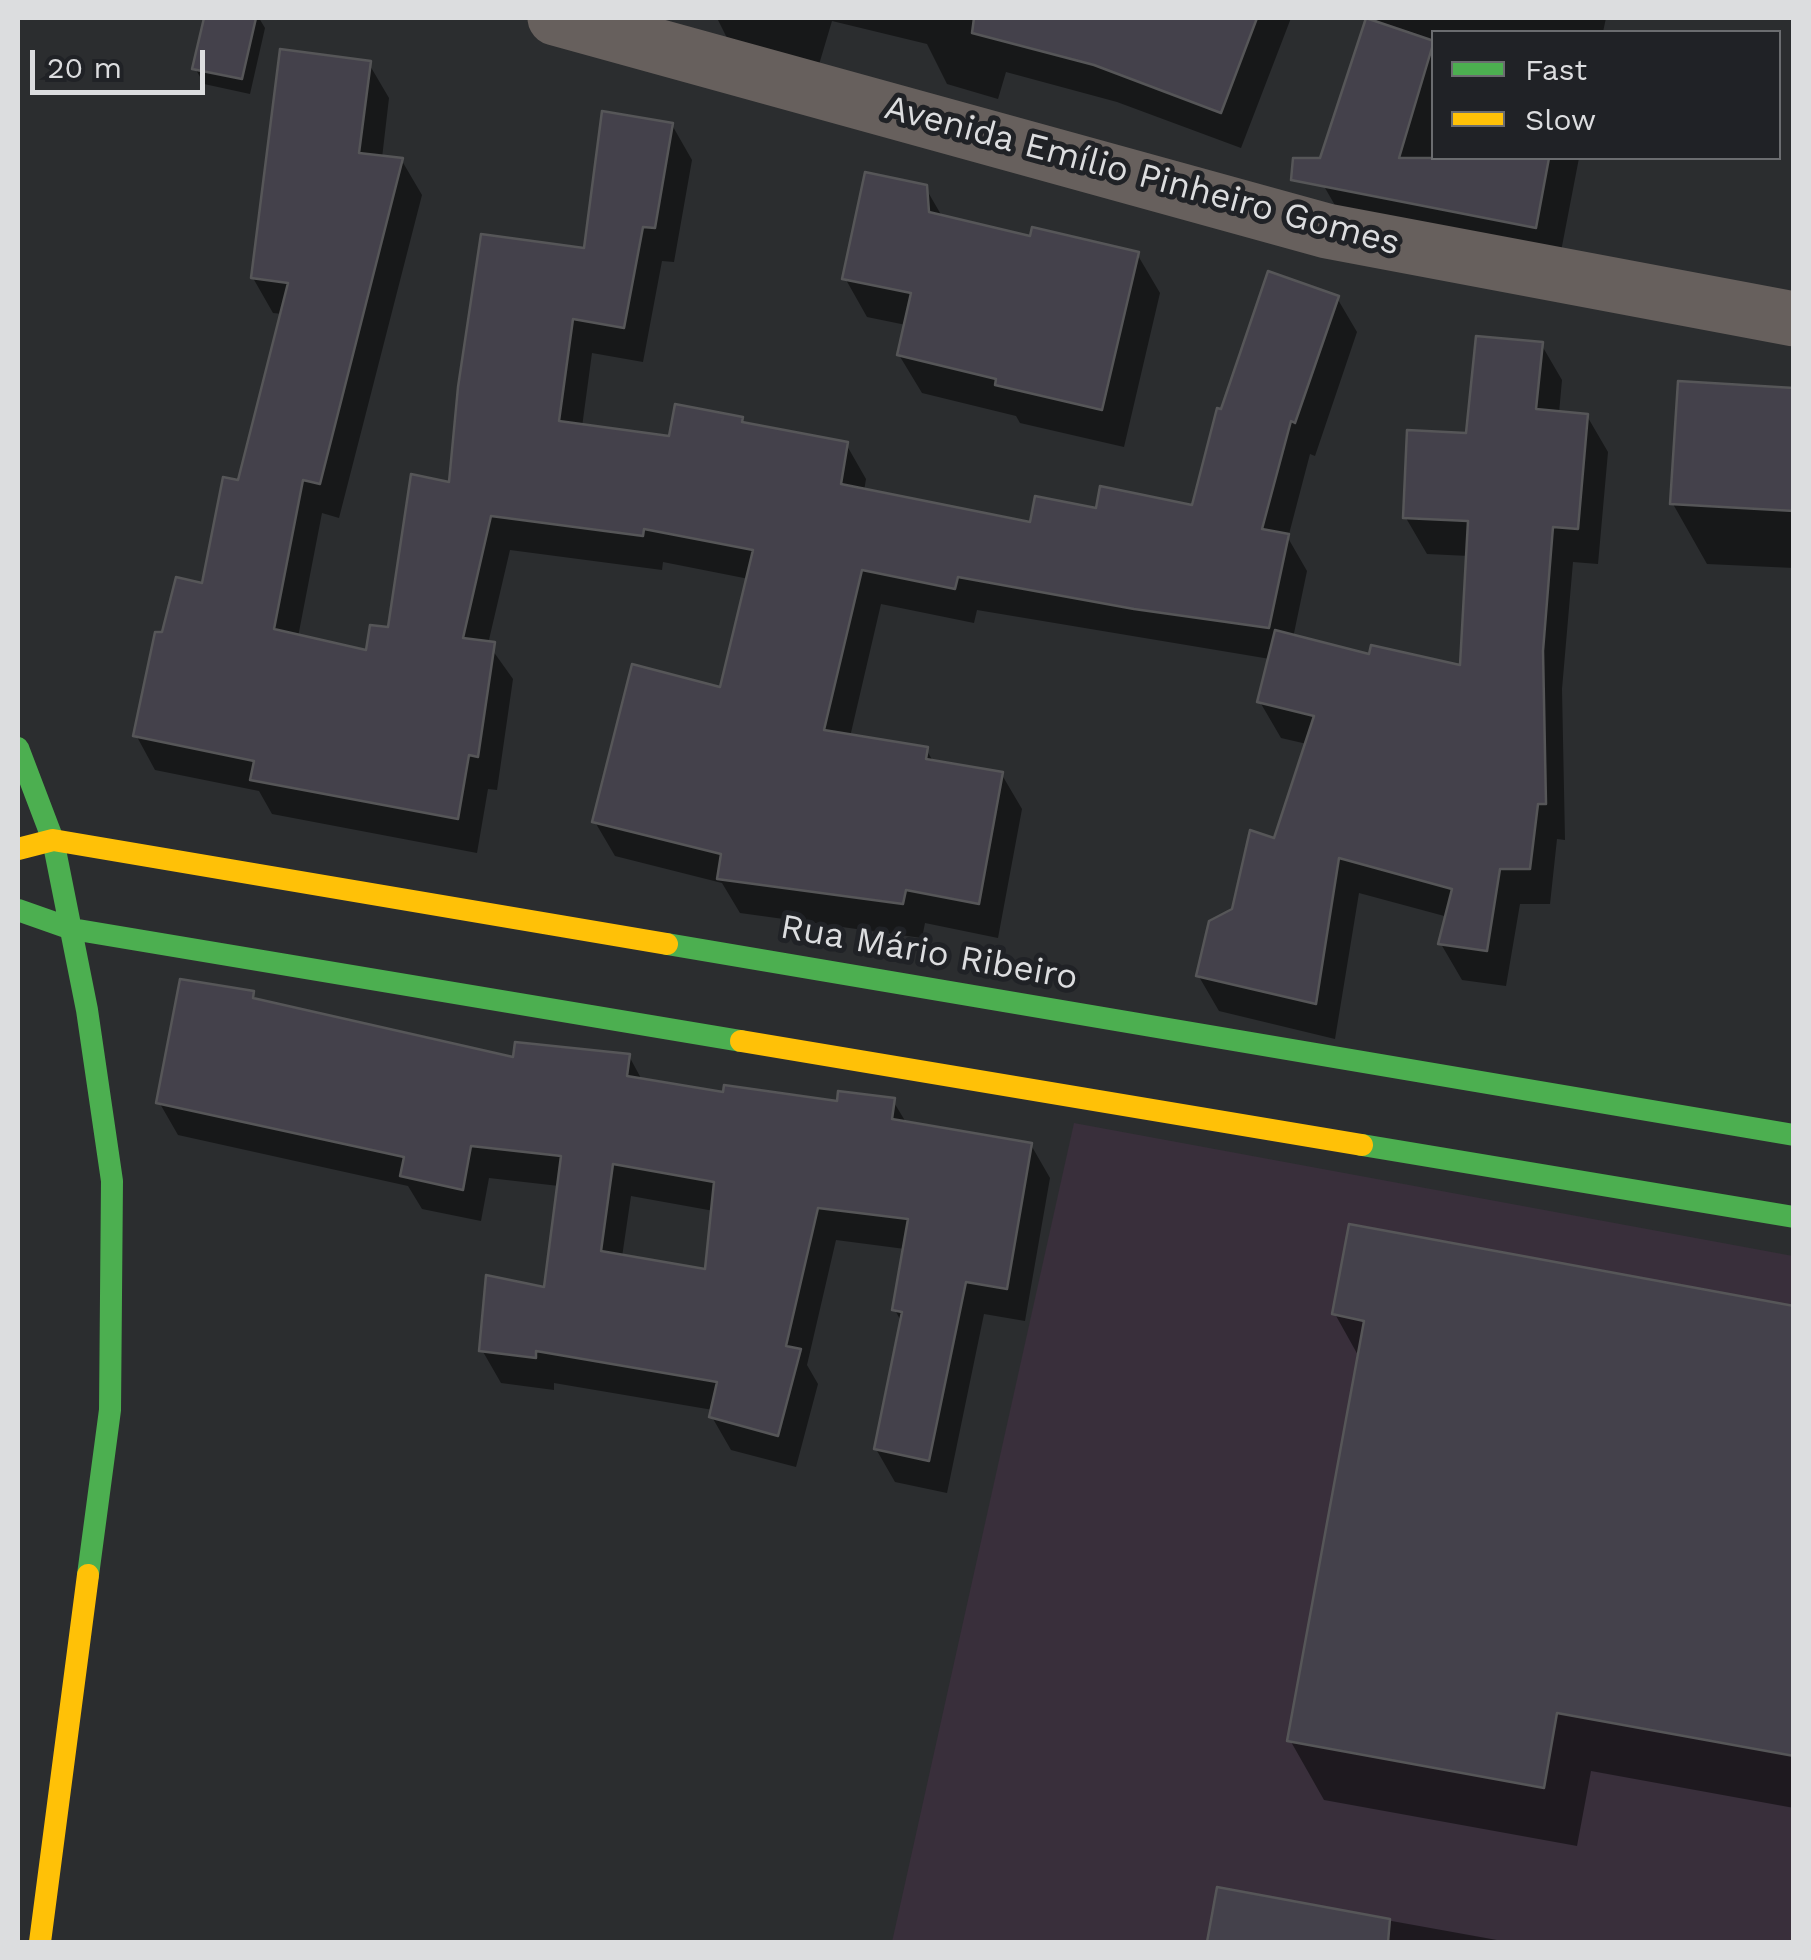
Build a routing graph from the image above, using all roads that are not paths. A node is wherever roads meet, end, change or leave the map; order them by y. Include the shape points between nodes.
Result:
1 (555, 18) edge
2 (1794, 319) edge
3 (18, 748) edge
4 (53, 840) junction
5 (18, 849) edge
6 (18, 910) edge
7 (72, 929) junction
8 (1794, 1135) edge
9 (1794, 1217) edge
10 (40, 1942) edge

1 - 2 street, Avenida Emílio Pinheiro Gomes via 1327,232
3 - 4 main road
4 - 5 main road
4 - 7 main road
4 - 8 main road, Rua Mário Ribeiro via 1600,1111
6 - 7 main road
7 - 9 main road via 1584,1174
7 - 10 main road via 112,1181 110,1410

